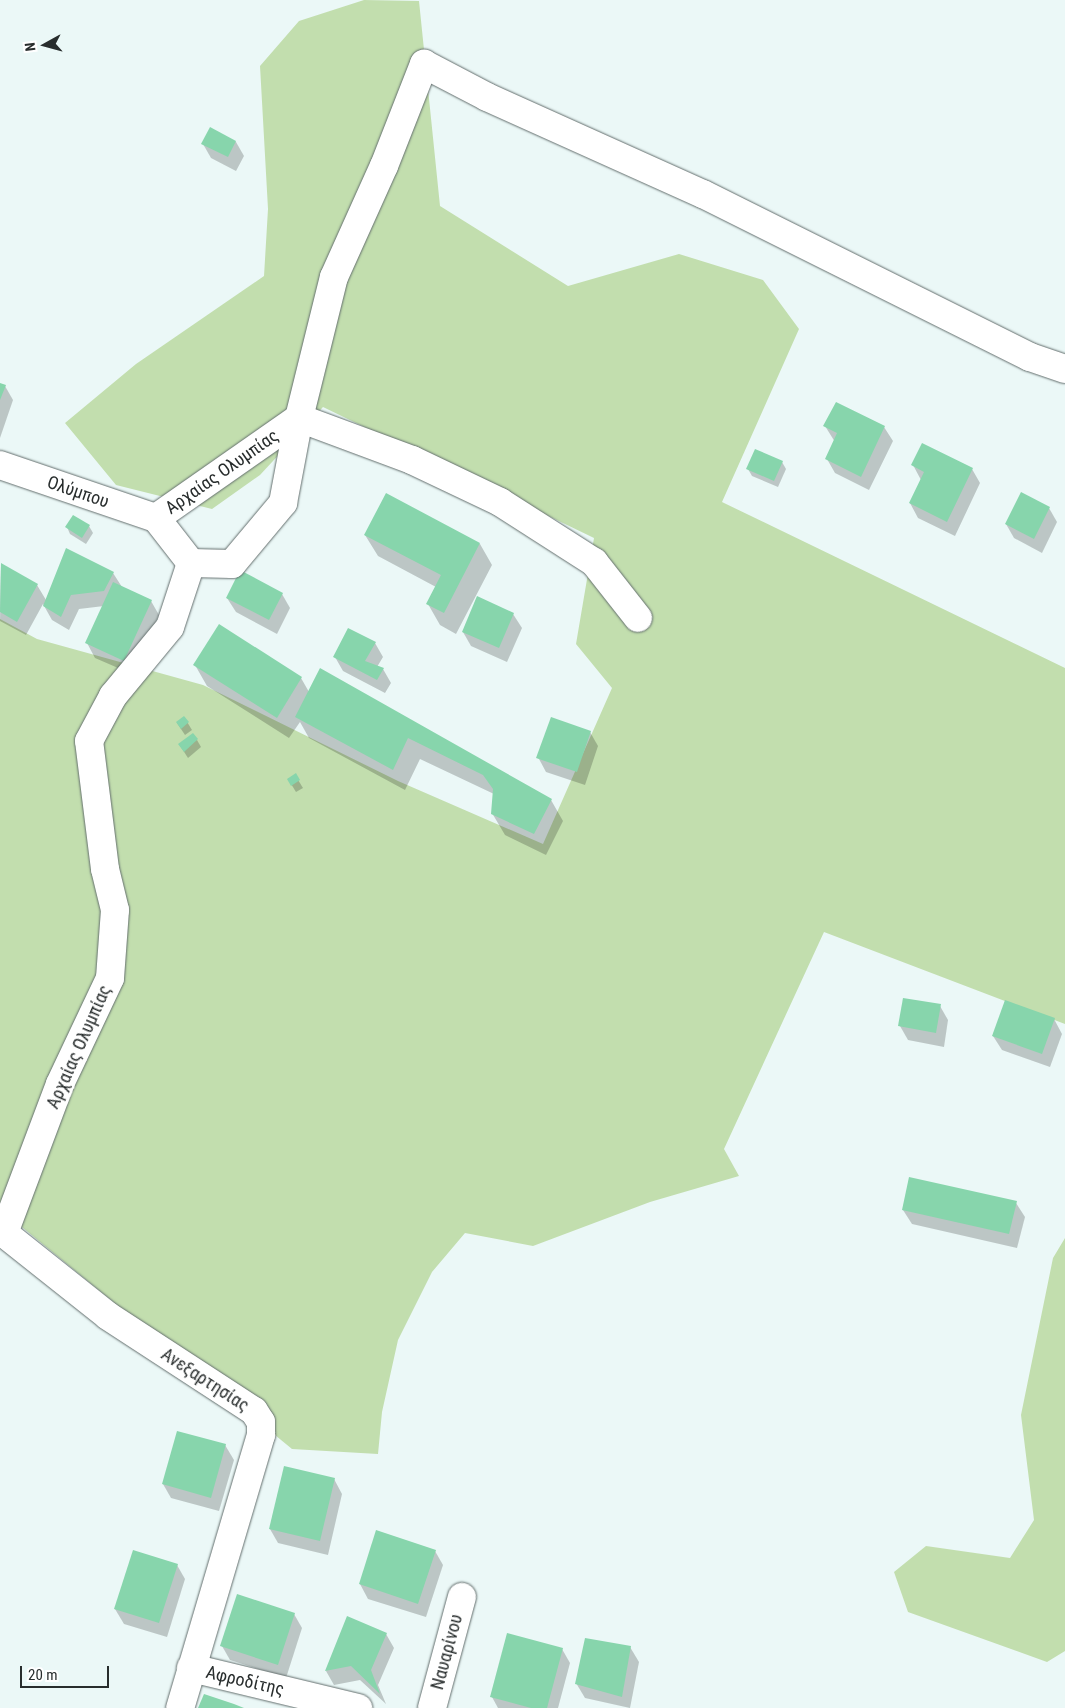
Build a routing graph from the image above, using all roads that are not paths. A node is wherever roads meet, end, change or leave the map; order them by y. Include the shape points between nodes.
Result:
1 (1065, 369) edge
2 (299, 418) junction
3 (0, 465) edge
4 (156, 518) junction
5 (191, 563) junction
6 (638, 618) dead end
7 (2, 1231) edge
8 (462, 1597) dead end
9 (191, 1668) junction
10 (180, 1708) edge
11 (358, 1708) edge
12 (432, 1708) edge

1 - 2 street via 1030,357 703,194 487,97 424,64 384,166 334,277
2 - 4 street, Αρχαίας Ολυμπίας
2 - 5 street via 283,503 232,564
2 - 6 street via 412,460 500,502 594,562
3 - 4 street, Ολύμπου
4 - 5 street, Αρχαίας Ολυμπίας
5 - 7 street, Αρχαίας Ολυμπίας via 170,627 113,696 89,741 105,869 115,910 110,978 60,1084
7 - 9 street, Ανεξαρτησίας via 108,1316 254,1411 261,1422 261,1435
8 - 12 street, Ναυαρίνου
9 - 10 street, Ανεξαρτησίας
9 - 11 street, Αφροδίτης

